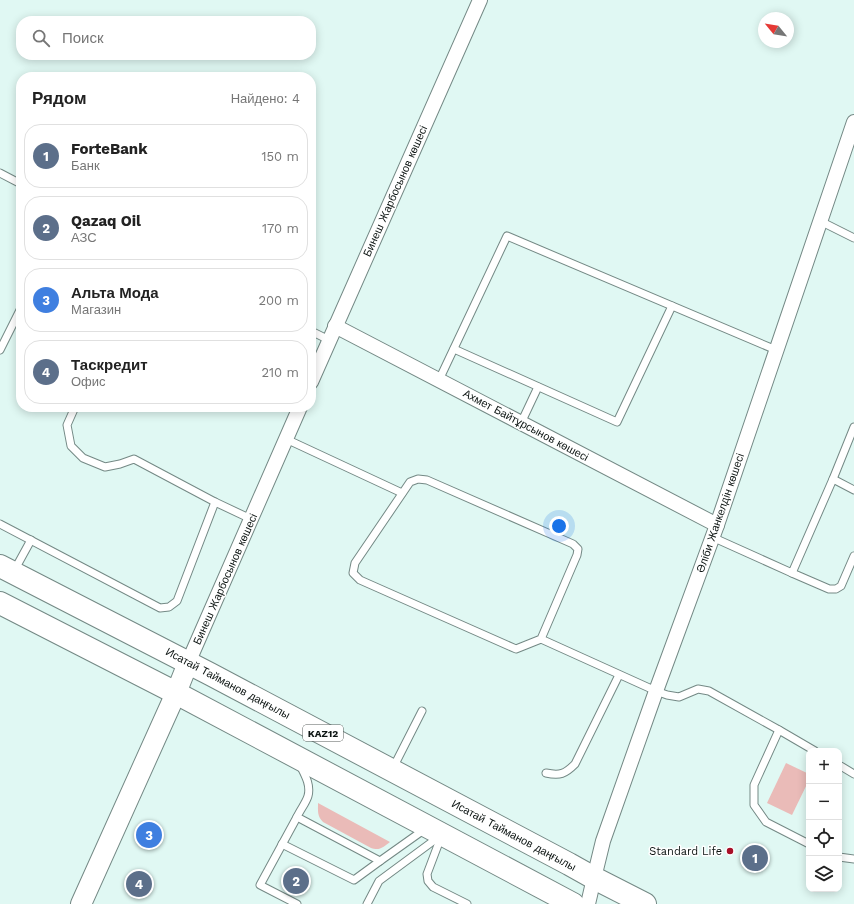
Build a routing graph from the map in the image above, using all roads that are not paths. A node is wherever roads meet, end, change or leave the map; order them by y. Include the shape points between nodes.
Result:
1 (480, 0) edge
2 (854, 122) edge
3 (0, 173) edge
4 (16, 181) edge
5 (820, 221) junction
6 (854, 238) edge
7 (672, 306) junction
8 (16, 324) edge
9 (335, 326) junction
10 (316, 334) edge
11 (329, 340) junction
12 (454, 349) junction
13 (0, 350) edge
14 (776, 350) junction
15 (316, 370) edge
16 (439, 380) junction
17 (538, 387) junction
18 (72, 412) edge
19 (298, 412) edge
20 (521, 423) junction
21 (854, 427) edge
22 (286, 439) junction
23 (833, 479) junction
24 (854, 490) edge
25 (402, 493) junction
26 (215, 502) junction
27 (251, 519) junction
28 (0, 524) edge
29 (715, 531) junction
30 (30, 540) junction
31 (854, 556) edge
32 (7, 570) edge
33 (792, 573) junction
34 (0, 603) edge
35 (541, 639) junction
36 (188, 663) junction
37 (619, 675) junction
38 (656, 691) junction
39 (176, 693) junction
40 (422, 711) dead end
41 (779, 730) junction
42 (811, 748) edge
43 (293, 755) junction
44 (842, 767) edge
45 (392, 770) junction
46 (546, 774) dead end
47 (854, 774) edge
48 (297, 817) junction
49 (434, 831) junction
50 (806, 842) edge
51 (282, 844) junction
52 (842, 857) edge
53 (854, 859) edge
54 (380, 861) junction
55 (594, 878) junction
56 (81, 904) edge
57 (297, 904) edge
58 (367, 904) edge
59 (468, 904) edge
60 (573, 904) edge
61 (588, 904) edge
62 (645, 904) edge

1 - 9 street, Бинеш Жарбосынов көшесі
2 - 5 street, Әліби Жанкелдін көшесі
3 - 4 lane
5 - 6 lane
5 - 14 street, Әліби Жанкелдін көшесі
7 - 12 lane via 507,236
7 - 14 lane
7 - 17 lane via 617,422
8 - 13 lane
9 - 11 street, Бинеш Жарбосынов көшесі
9 - 16 street, Ахмет Байтұрсынов көшесі
10 - 11 lane
11 - 15 street, Бинеш Жарбосынов көшесі
12 - 16 lane
12 - 17 lane
14 - 29 street, Әліби Жанкелдін көшесі
16 - 20 street, Ахмет Байтұрсынов көшесі
17 - 20 lane
18 - 26 lane via 67,425 71,446 83,458 105,467 134,459
19 - 22 street, Бинеш Жарбосынов көшесі
20 - 29 street, Ахмет Байтұрсынов көшесі
21 - 23 lane
22 - 25 lane
22 - 27 street, Бинеш Жарбосынов көшесі
23 - 24 lane
23 - 33 lane
25 - 35 lane via 410,482 418,479 427,480 573,544 578,549
25 - 35 lane via 355,564 353,573 360,580 516,649
26 - 27 lane
26 - 30 lane via 177,601 169,607 160,608
27 - 36 street, Бинеш Жарбосынов көшесі
28 - 30 lane
29 - 33 lane
29 - 38 street, Әліби Жанкелдін көшесі
30 - 32 lane
31 - 33 lane via 841,586 836,589 829,590
32 - 36 main road, Исатай Тайманов даңғылы / KAZ12
34 - 39 main road
35 - 37 lane
36 - 39 street, Бинеш Жарбосынов көшесі
36 - 45 main road, Исатай Тайманов даңғылы / KAZ12
37 - 38 lane
37 - 46 lane via 575,764 566,772
38 - 41 lane via 679,697 698,689 709,692
38 - 55 street, Әліби Жанкелдін көшесі via 603,841
39 - 43 main road
39 - 56 street, Бинеш Жарбосынов көшесі
40 - 45 lane
41 - 42 lane
41 - 50 lane via 754,785 754,805 766,822
43 - 48 lane via 309,785 308,796
43 - 49 main road
44 - 47 lane
45 - 55 main road, Исатай Тайманов даңғылы / KAZ12
48 - 51 lane
48 - 54 lane
49 - 54 lane
49 - 58 lane via 379,881
49 - 59 lane via 428,881 433,887
49 - 60 main road
51 - 54 lane via 354,880
51 - 57 lane via 260,885
52 - 53 lane
55 - 61 street, Әліби Жанкелдін көшесі
55 - 62 main road, Исатай Тайманов даңғылы / KAZ12

